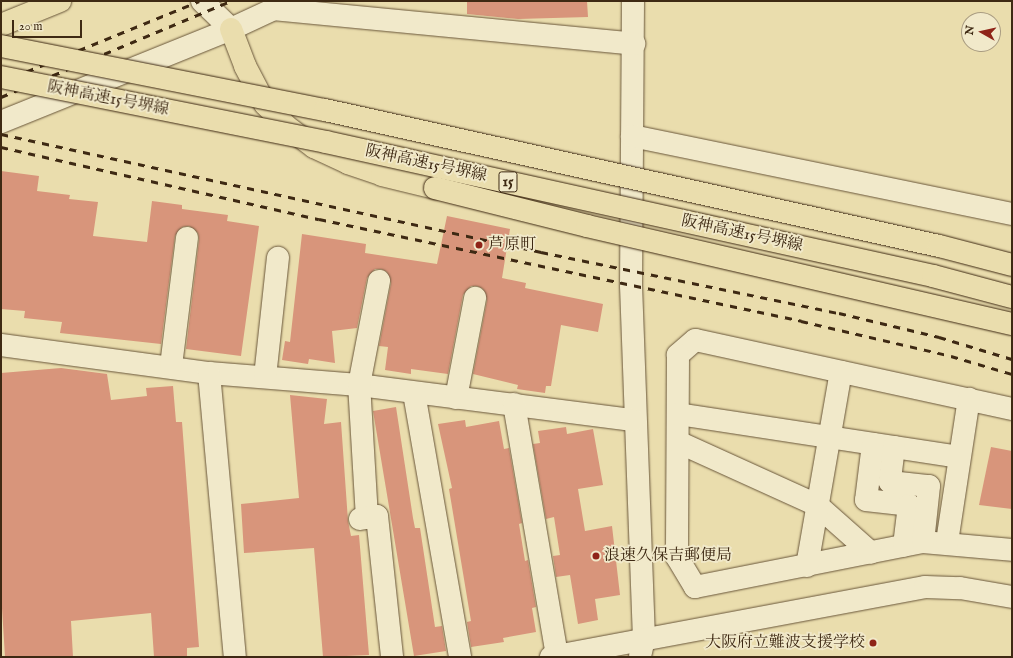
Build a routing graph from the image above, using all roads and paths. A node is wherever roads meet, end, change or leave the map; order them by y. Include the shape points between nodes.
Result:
1 (60, 1) edge
2 (202, 1) edge
3 (633, 1) edge
4 (283, 5) edge
5 (1, 25) edge
6 (231, 29) junction
7 (634, 44) junction
8 (1, 46) edge
9 (1, 77) edge
10 (1, 122) edge
11 (632, 136) junction
12 (1012, 214) edge
13 (187, 238) dead end
14 (278, 258) dead end
15 (1012, 265) edge
16 (379, 281) dead end
17 (1012, 297) edge
18 (475, 298) dead end
19 (1012, 324) edge
20 (1, 345) edge
21 (171, 366) junction
22 (841, 372) junction
23 (209, 373) junction
24 (265, 377) junction
25 (359, 385) junction
26 (414, 393) junction
27 (456, 398) junction
28 (968, 399) junction
29 (514, 404) junction
30 (1012, 408) edge
31 (678, 414) junction
32 (634, 420) junction
33 (829, 437) junction
34 (678, 442) junction
35 (872, 444) junction
36 (894, 447) junction
37 (959, 457) junction
38 (818, 505) junction
39 (947, 542) junction
40 (913, 544) junction
41 (1012, 550) edge
42 (871, 553) junction
43 (807, 566) junction
44 (1012, 598) edge
45 (642, 648) edge
46 (554, 656) edge
47 (235, 657) edge
48 (392, 657) edge
49 (460, 657) edge

1 - 5 main road
2 - 6 street
3 - 7 street
4 - 6 street
4 - 7 street
6 - 10 street
6 - 19 main road, bridge via 245,66 265,104 286,126 314,147 348,163 382,175 587,226
7 - 11 street
8 - 15 main road, 阪神高速15号堺線 / 15, bridge via 325,110 939,246
9 - 17 main road, 阪神高速15号堺線 / 15, bridge via 326,142 933,276
11 - 12 street
11 - 32 street via 631,285
13 - 21 street
14 - 24 street
16 - 25 street
18 - 27 street
20 - 21 street
21 - 23 street
22 - 28 street
22 - 31 street via 694,340 678,355
22 - 33 street
23 - 24 street
23 - 47 street
24 - 25 street
25 - 26 street
25 - 48 street via 361,519 378,516
26 - 27 street
26 - 49 street
27 - 29 street
28 - 30 street
28 - 37 street
29 - 32 street
29 - 46 street
31 - 33 street
31 - 34 street
32 - 45 street
33 - 35 street
33 - 38 street
34 - 38 street
34 - 43 street via 677,557 695,587
35 - 36 street
35 - 40 street via 866,500 909,505
36 - 37 street
36 - 40 street via 890,482 929,486
37 - 39 street
38 - 42 street
38 - 43 street
39 - 40 street
39 - 41 street
40 - 42 street
42 - 43 street
44 - 45 street via 960,588 925,587
45 - 46 street

